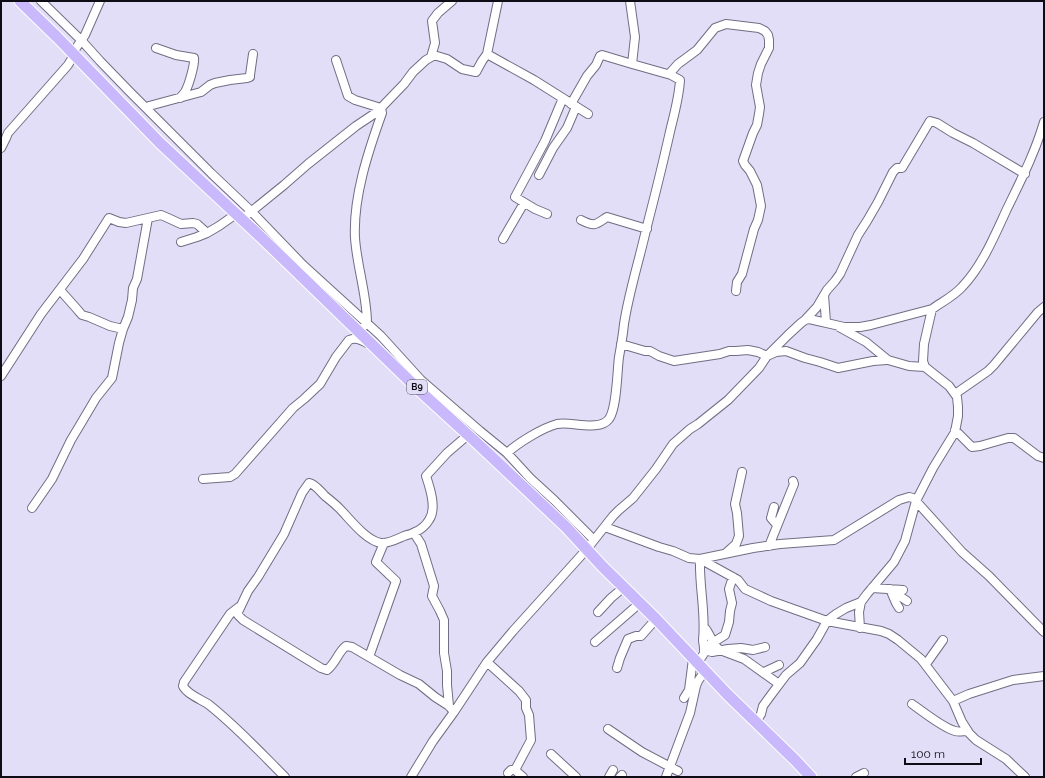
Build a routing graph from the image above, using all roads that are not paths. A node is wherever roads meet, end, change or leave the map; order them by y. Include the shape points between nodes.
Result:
1 (20, 1) edge
2 (41, 1) edge
3 (100, 1) edge
4 (452, 1) edge
5 (498, 1) edge
6 (630, 1) edge
7 (82, 40) junction
8 (156, 48) dead end
9 (253, 54) dead end
10 (487, 54) junction
11 (74, 55) junction
12 (431, 58) junction
13 (336, 60) dead end
14 (632, 64) junction
15 (669, 74) junction
16 (180, 98) junction
17 (563, 98) junction
18 (574, 105) junction
19 (146, 108) junction
20 (381, 108) junction
21 (588, 114) dead end
22 (1044, 122) edge
23 (1, 148) edge
24 (1025, 174) junction
25 (540, 175) dead end
26 (524, 203) junction
27 (251, 211) junction
28 (547, 214) dead end
29 (239, 216) junction
30 (148, 218) junction
31 (581, 220) dead end
32 (647, 229) junction
33 (207, 233) junction
34 (503, 239) dead end
35 (181, 242) dead end
36 (60, 290) junction
37 (736, 291) dead end
38 (824, 296) junction
39 (1044, 306) edge
40 (932, 309) junction
41 (805, 320) junction
42 (826, 322) junction
43 (835, 325) junction
44 (363, 327) junction
45 (123, 329) junction
46 (621, 344) junction
47 (375, 347) junction
48 (767, 356) junction
49 (887, 360) junction
50 (925, 367) junction
51 (1, 376) edge
52 (956, 394) junction
53 (955, 430) junction
54 (468, 435) junction
55 (507, 453) junction
56 (1044, 458) edge
57 (742, 472) dead end
58 (203, 478) dead end
59 (793, 481) dead end
60 (916, 500) junction
61 (774, 507) dead end
62 (32, 508) dead end
63 (777, 526) junction
64 (605, 527) junction
65 (414, 533) junction
66 (594, 540) junction
67 (384, 543) junction
68 (769, 546) junction
69 (587, 549) junction
70 (726, 554) junction
71 (700, 559) junction
72 (733, 577) junction
73 (623, 588) junction
74 (872, 588) junction
75 (890, 589) junction
76 (904, 590) dead end
77 (907, 601) dead end
78 (861, 602) junction
79 (640, 603) junction
80 (240, 607) junction
81 (899, 608) dead end
82 (598, 612) dead end
83 (656, 620) junction
84 (827, 621) junction
85 (704, 628) junction
86 (860, 628) junction
87 (1044, 632) edge
88 (943, 640) dead end
89 (595, 642) dead end
90 (712, 642) junction
91 (765, 647) dead end
92 (704, 650) junction
93 (720, 650) junction
94 (369, 657) junction
95 (487, 662) junction
96 (698, 664) junction
97 (926, 664) junction
98 (779, 666) dead end
99 (617, 668) dead end
100 (764, 672) junction
101 (1044, 676) edge
102 (779, 684) junction
103 (684, 698) dead end
104 (953, 701) junction
105 (912, 704) dead end
106 (452, 709) junction
107 (756, 722) junction
108 (608, 729) dead end
109 (967, 731) junction
110 (551, 754) dead end
111 (670, 767) junction
112 (678, 771) dead end
113 (864, 772) dead end
114 (285, 777) edge
115 (411, 777) edge
116 (523, 777) edge
117 (576, 777) edge
118 (666, 777) edge
119 (811, 777) edge
120 (856, 777) edge
121 (1025, 777) edge

1 - 11 highway, B9
2 - 7 street
3 - 7 street
4 - 12 street via 432,21 435,43
5 - 10 street
6 - 14 street via 635,37
7 - 11 street
7 - 19 street
8 - 16 street via 194,58 188,85
9 - 16 street via 250,77 215,83 201,92
10 - 12 street via 476,72 462,69 447,59 437,56
10 - 17 street
11 - 23 street via 67,67 8,133
11 - 29 highway, B9 via 160,143
12 - 20 street via 413,72
13 - 20 street via 348,96
14 - 15 street
14 - 18 street via 600,56 587,76
15 - 32 street via 679,78 680,84
15 - 37 street via 697,50 718,26 726,24 759,28 768,35 769,48 761,64 756,85 760,107 757,125 743,161 757,185 761,206
16 - 19 street
17 - 18 street
17 - 26 street via 545,141 515,197
18 - 21 street
18 - 25 street via 567,128 553,148
19 - 27 street
20 - 27 street
20 - 44 street via 382,113 360,186 355,222 361,282 366,302
22 - 24 street
24 - 38 street via 930,121 902,168 897,168 893,172 858,235 840,274
24 - 40 street via 993,239 967,281
26 - 28 street
26 - 34 street
27 - 29 street
27 - 44 street
29 - 33 street
29 - 44 highway, B9
30 - 33 street via 161,216 181,224 198,224
30 - 36 street via 126,223 109,218 106,220 84,259
30 - 45 street via 137,279
31 - 32 street via 591,225 608,217
32 - 46 street via 628,300
33 - 35 street
36 - 45 street via 82,315
36 - 51 street via 41,314
38 - 41 street
38 - 42 street
39 - 52 street via 988,371
40 - 43 street via 860,327
40 - 50 street via 923,352
41 - 42 street
41 - 48 street
42 - 43 street
43 - 49 street via 862,340
44 - 47 highway, B9
44 - 55 street via 381,336 422,380
45 - 62 street via 112,378 96,398 52,479
46 - 48 street via 674,360 736,350 748,350
46 - 55 street via 616,396 608,420 600,425 566,423 552,426 537,432
47 - 54 highway, B9
47 - 58 street via 358,339 349,340 320,384 293,408 235,474
48 - 49 street via 786,351 838,368
48 - 64 street via 728,400 673,444 637,494
49 - 50 street via 902,365
50 - 52 street
52 - 53 street via 958,407
53 - 56 street via 972,447 1014,438
53 - 60 street
54 - 65 street via 426,476 430,489 431,517
54 - 69 highway, B9
55 - 66 street
57 - 70 street via 735,504 740,536
59 - 63 street
60 - 68 street via 909,497 899,500 834,540
60 - 74 street via 900,552
60 - 87 street via 962,552 990,576
61 - 63 street via 771,518
63 - 68 street
64 - 66 street
64 - 71 street via 688,558
65 - 67 street
65 - 106 street via 421,544 434,586 432,596 444,620 444,653
66 - 69 street
67 - 80 street via 360,530 314,485 308,483 284,534
67 - 94 street via 376,562 396,581
68 - 70 street
69 - 73 highway, B9
69 - 95 street
70 - 71 street
71 - 72 street
71 - 85 street
72 - 84 street via 745,589
72 - 90 street via 729,589 732,603 725,635
73 - 79 highway, B9
73 - 82 street
74 - 75 street
74 - 78 street
75 - 76 street
75 - 77 street
75 - 81 street
78 - 84 street via 846,608
78 - 86 street
79 - 83 highway, B9
79 - 89 street
80 - 94 street via 238,615 243,620 321,668 327,670 331,667 346,646
80 - 114 street via 230,614 183,686 221,715
83 - 96 highway, B9
83 - 99 street via 641,636 628,639
84 - 86 street
84 - 102 street via 800,663
85 - 90 street
85 - 92 street
86 - 97 street via 889,634
88 - 97 street
90 - 92 street
90 - 93 street
91 - 93 street via 753,650
92 - 93 street
92 - 96 street
93 - 100 street via 744,658
94 - 106 street via 419,684
95 - 106 street
95 - 116 street via 526,700 531,740 511,771
96 - 103 street
96 - 107 highway, B9
96 - 111 street via 698,681 690,713
97 - 104 street
98 - 100 street
100 - 102 street
101 - 104 street via 1013,680
102 - 107 street via 763,706
104 - 109 street
105 - 109 street via 950,730
106 - 115 street
107 - 119 highway, B9
108 - 111 street
109 - 121 street via 976,740 1006,759
110 - 117 street
111 - 112 street
111 - 118 street
113 - 120 street

